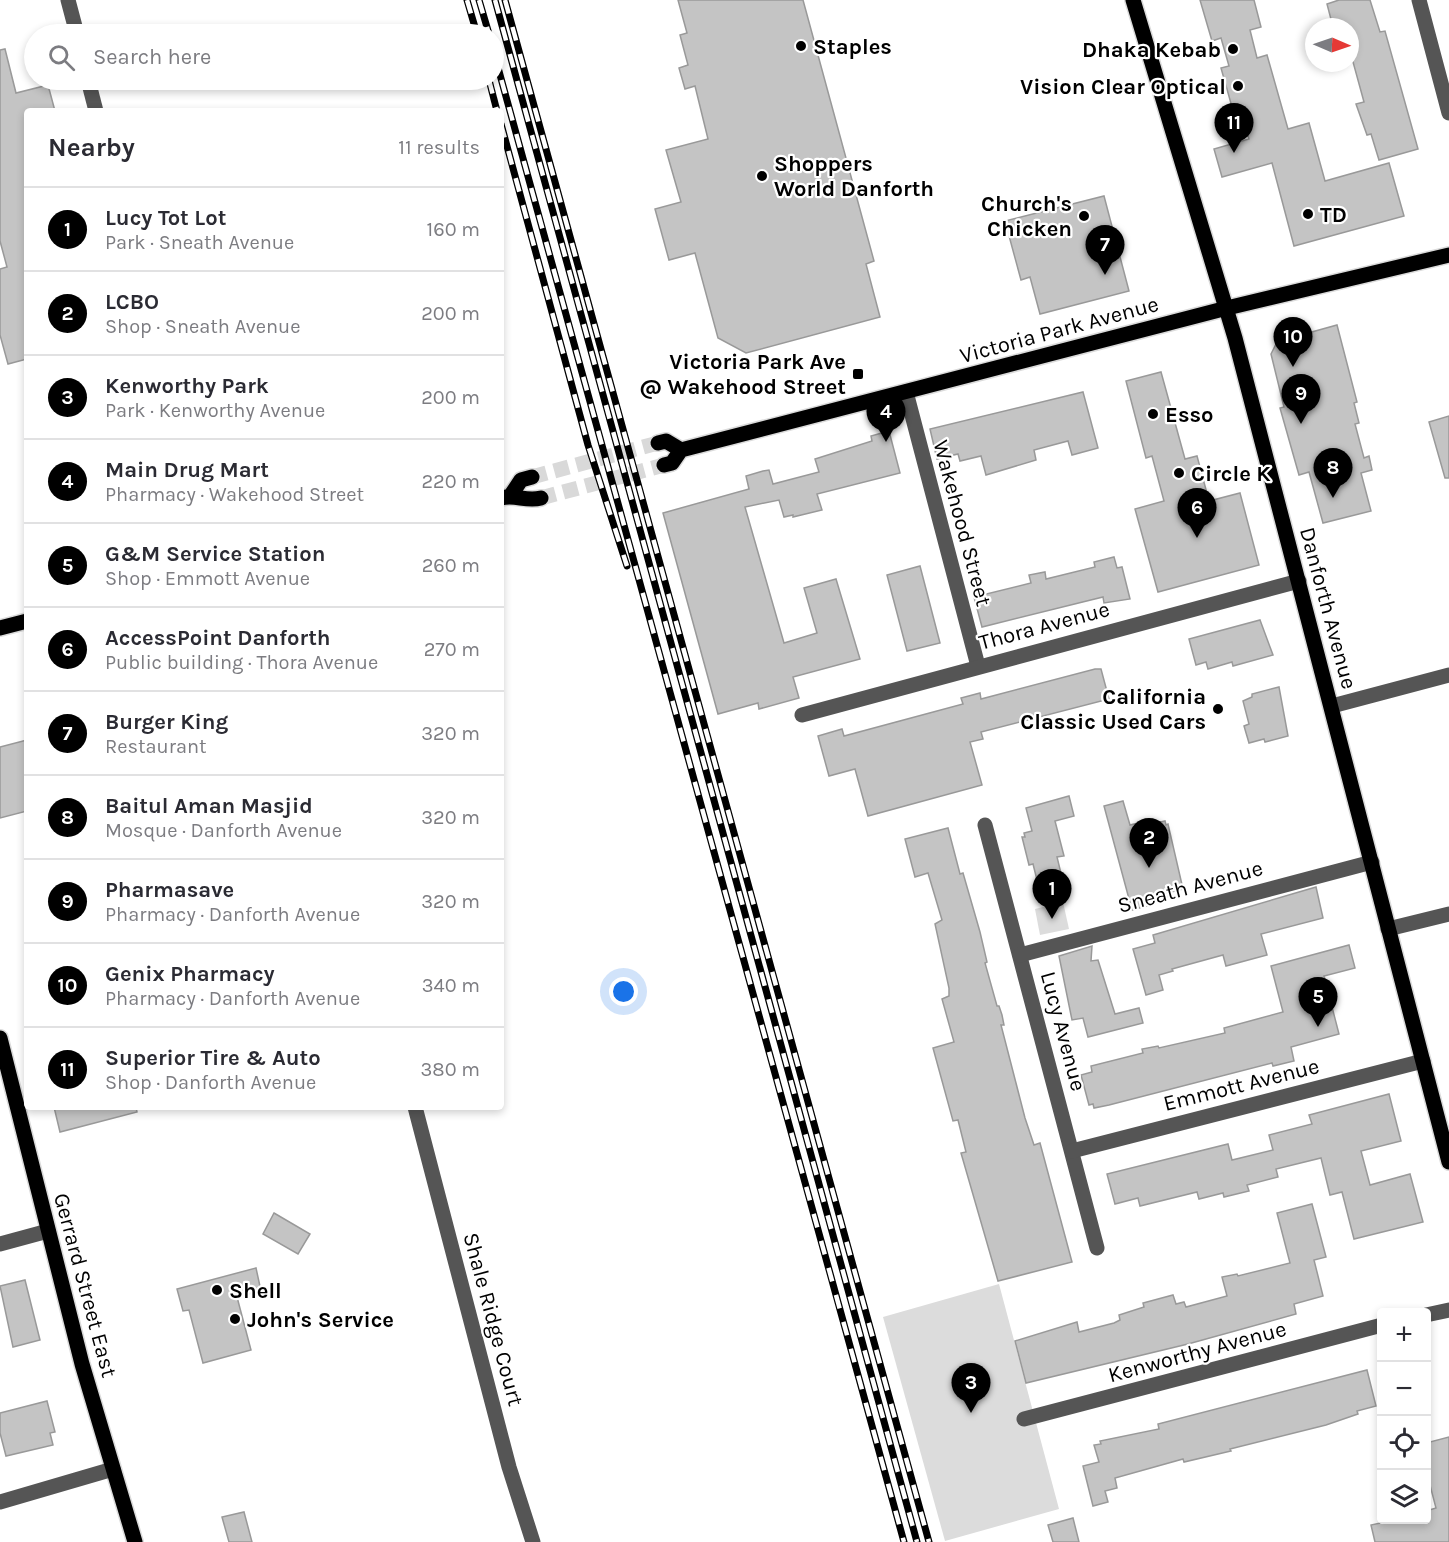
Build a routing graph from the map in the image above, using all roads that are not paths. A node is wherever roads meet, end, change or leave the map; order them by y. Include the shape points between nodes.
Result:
1 (68, 0) edge
2 (1133, 0) edge
3 (1419, 0) edge
4 (74, 24) edge
5 (91, 90) edge
6 (95, 108) edge
7 (1449, 113) edge
8 (1449, 255) edge
9 (1227, 308) junction
10 (906, 392) junction
11 (658, 443) tunnel mouth
12 (681, 450) junction
13 (664, 465) tunnel mouth
14 (532, 477) tunnel mouth
15 (506, 497) edge
16 (541, 498) tunnel mouth
17 (1299, 581) junction
18 (24, 622) edge
19 (0, 628) edge
20 (978, 666) junction
21 (1449, 675) edge
22 (1332, 706) junction
23 (802, 715) dead end
24 (985, 825) dead end
25 (1372, 862) junction
26 (1449, 914) edge
27 (1388, 928) junction
28 (1020, 955) junction
29 (0, 1038) edge
30 (1422, 1061) junction
31 (416, 1110) edge
32 (1072, 1151) junction
33 (1449, 1162) edge
34 (48, 1231) junction
35 (0, 1244) edge
36 (1097, 1248) dead end
37 (1449, 1310) edge
38 (1431, 1314) edge
39 (1377, 1327) edge
40 (1024, 1419) dead end
41 (113, 1469) junction
42 (0, 1502) edge
43 (135, 1542) edge
44 (533, 1542) edge

1 - 4 street
2 - 9 main road, Danforth Avenue
3 - 7 street
5 - 6 street
8 - 9 main road, Victoria Park Avenue
9 - 10 main road, Victoria Park Avenue
9 - 17 main road, Danforth Avenue
10 - 12 main road, Victoria Park Avenue
10 - 20 street, Wakehood Street
11 - 12 main road via 666,441
12 - 13 main road, Victoria Park Avenue via 672,463
14 - 15 main road via 521,480
15 - 16 main road via 528,501
17 - 20 street, Thora Avenue
17 - 22 main road, Danforth Avenue
18 - 19 main road
20 - 23 street, Thora Avenue
21 - 22 street
22 - 25 main road, Danforth Avenue
24 - 28 street, Lucy Avenue
25 - 27 main road, Danforth Avenue
25 - 28 street, Sneath Avenue
26 - 27 street
27 - 30 main road, Danforth Avenue
28 - 32 street, Lucy Avenue
29 - 34 main road, Gerrard Street East
30 - 32 street, Emmott Avenue
30 - 33 main road, Danforth Avenue
31 - 44 street, Shale Ridge Court
32 - 36 street, Lucy Avenue
34 - 35 street
34 - 41 main road, Gerrard Street East
37 - 38 street
39 - 40 street, Kenworthy Avenue
41 - 42 street
41 - 43 main road, Gerrard Street East

